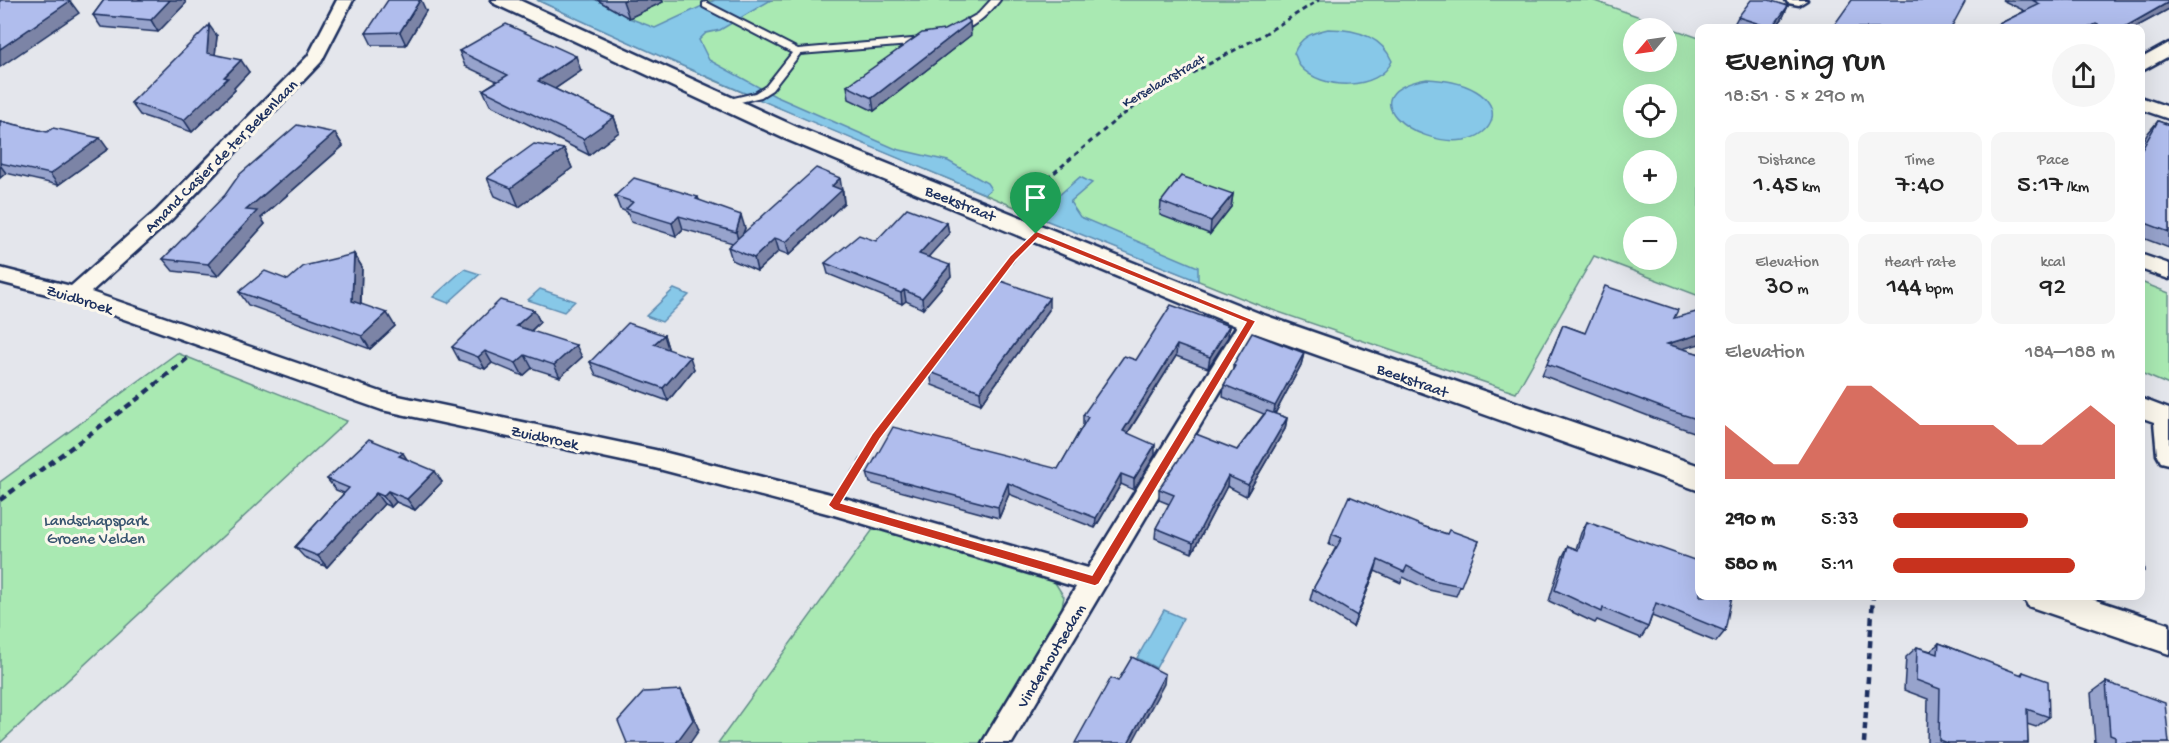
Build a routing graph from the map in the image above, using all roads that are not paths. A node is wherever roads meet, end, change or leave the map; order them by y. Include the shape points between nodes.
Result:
1 (345, 0) edge
2 (502, 0) edge
3 (996, 0) edge
4 (1794, 0) edge
5 (1799, 0) edge
6 (706, 5) dead end
7 (951, 33) edge
8 (929, 40) edge
9 (2169, 48) edge
10 (797, 52) junction
11 (2145, 64) edge
12 (724, 103) junction
13 (2145, 104) edge
14 (2169, 114) edge
15 (2145, 263) edge
16 (2169, 272) edge
17 (0, 275) edge
18 (75, 294) junction
19 (1251, 321) junction
20 (2145, 409) edge
21 (2167, 418) edge
22 (2169, 455) edge
23 (1695, 477) edge
24 (1095, 581) junction
25 (2052, 600) edge
26 (2169, 639) edge
27 (996, 743) edge

1 - 18 street, Amand Casier de ter Bekenlaan via 315,58 164,215
2 - 12 street, Beekstraat
3 - 7 lane via 981,16
4 - 5 street
6 - 10 lane
8 - 10 lane
9 - 11 street
10 - 12 lane via 769,88 758,95
12 - 19 street, Beekstraat
13 - 14 street
15 - 16 street
17 - 18 street, Zuidbroek
18 - 24 street, Zuidbroek via 382,401 655,459 834,505
19 - 23 street, Beekstraat
19 - 24 street, Vinderhoutsedam
20 - 21 street
21 - 22 street
24 - 27 street, Vinderhoutsedam
25 - 26 street

